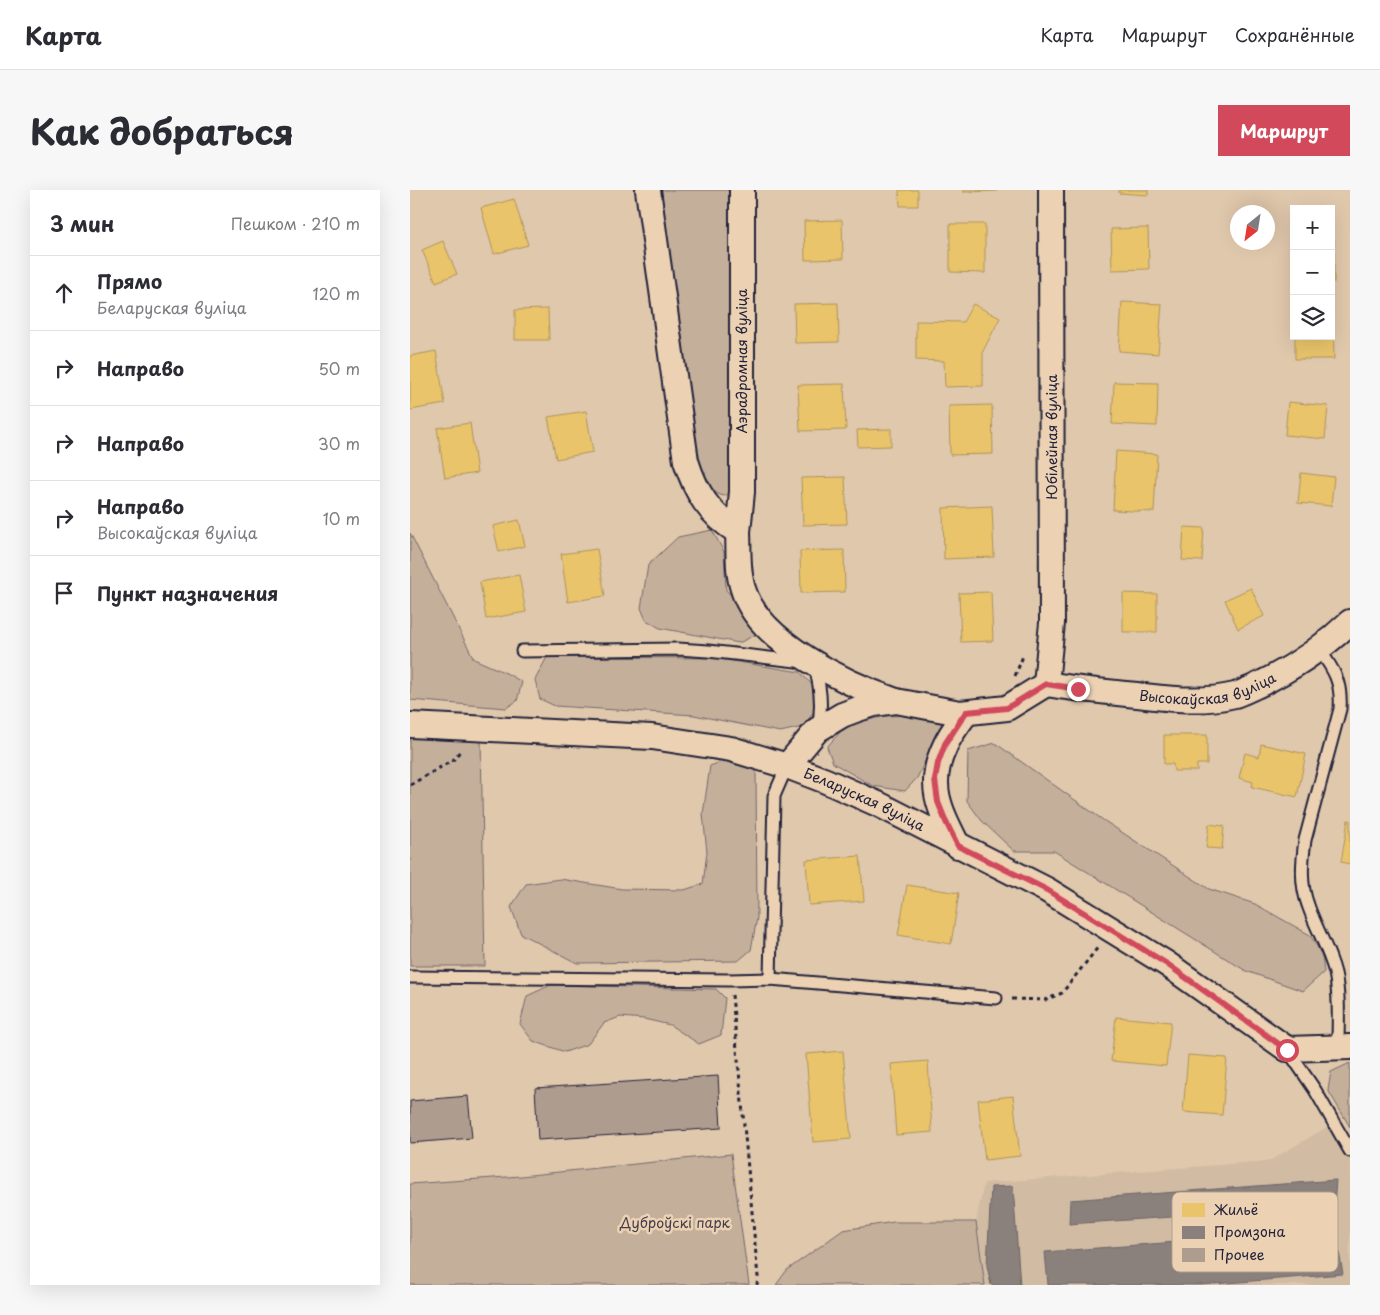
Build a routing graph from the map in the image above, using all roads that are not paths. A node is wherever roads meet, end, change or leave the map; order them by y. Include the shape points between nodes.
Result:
1 (648, 190) edge
2 (742, 190) edge
3 (1051, 190) edge
4 (738, 532) junction
5 (1350, 622) edge
6 (1319, 649) junction
7 (522, 651) dead end
8 (814, 663) junction
9 (1046, 684) junction
10 (896, 701) junction
11 (966, 712) junction
12 (410, 725) edge
13 (817, 730) junction
14 (787, 766) junction
15 (958, 846) junction
16 (410, 977) edge
17 (770, 979) junction
18 (996, 998) road end
19 (1344, 1047) edge
20 (1287, 1050) junction
21 (1350, 1151) edge

1 - 4 street via 686,461 698,493 727,526
2 - 4 street, Аэрадромная вуліца via 742,492
3 - 9 street, Юбілейная вуліца via 1052,623
4 - 8 street, Аэрадромная вуліца via 740,575 749,603 770,630
5 - 6 street, Высокаўская вуліца
6 - 9 street, Высокаўская вуліца via 1265,682 1237,694 1208,700 1177,700
6 - 19 lane via 1338,680 1340,709 1305,840 1302,882 1307,904 1335,974
7 - 8 lane via 678,649
8 - 10 street, Аэрадромная вуліца
8 - 13 lane via 821,705
9 - 11 street via 1007,708
10 - 11 street
10 - 13 street via 858,709
11 - 15 street via 945,744 935,780 938,802
12 - 14 street, Беларуская вуліца via 652,737 730,749
13 - 14 street
14 - 15 street, Беларуская вуліца via 880,805
14 - 17 lane via 774,796
15 - 20 street, Беларуская вуліца via 1047,890 1167,964
16 - 17 lane
17 - 18 lane
19 - 20 street
20 - 21 lane via 1315,1090

